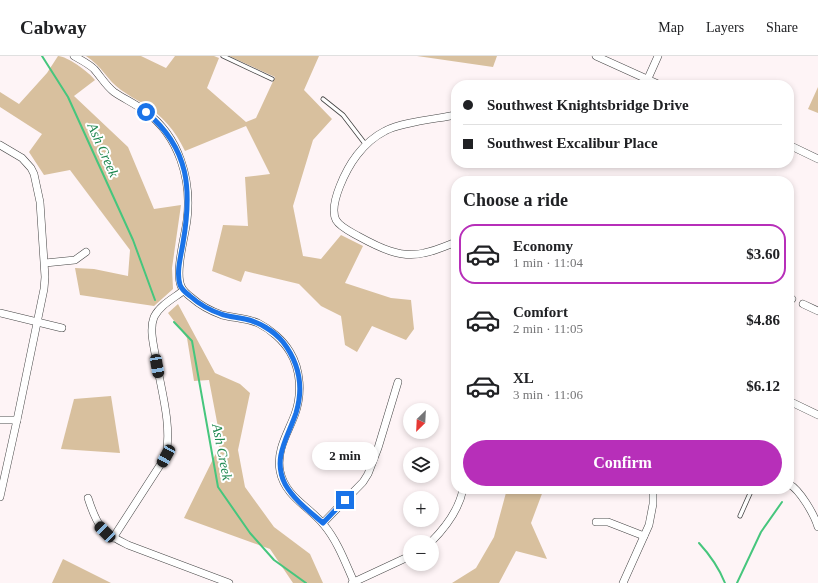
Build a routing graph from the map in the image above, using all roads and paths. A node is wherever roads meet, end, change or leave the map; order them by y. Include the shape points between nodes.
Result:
1 (74, 56) edge
2 (223, 56) edge
3 (596, 56) edge
4 (658, 56) edge
5 (272, 78) dead end
6 (643, 80) edge
7 (648, 80) edge
8 (323, 99) dead end
9 (451, 116) edge
10 (0, 145) edge
11 (366, 146) junction
12 (794, 147) edge
13 (818, 159) edge
14 (451, 244) edge
15 (86, 252) dead end
16 (45, 263) junction
17 (184, 291) junction
18 (803, 304) dead end
19 (818, 311) edge
20 (0, 314) edge
21 (37, 322) junction
22 (62, 328) dead end
23 (398, 382) dead end
24 (794, 403) edge
25 (818, 415) edge
26 (0, 420) edge
27 (18, 420) junction
28 (794, 487) edge
29 (462, 494) edge
30 (653, 494) edge
31 (750, 494) edge
32 (0, 497) edge
33 (88, 498) dead end
34 (740, 516) dead end
35 (596, 522) dead end
36 (817, 522) edge
37 (323, 523) junction
38 (438, 535) edge
39 (644, 536) junction
40 (113, 538) junction
41 (403, 559) edge
42 (353, 582) edge
43 (625, 582) edge
44 (229, 583) edge

1 - 17 street via 93,68 114,92 154,119 163,128 179,154 187,180 188,198 188,218 179,275 180,286
2 - 5 lane
3 - 6 street
4 - 7 street
8 - 11 lane via 343,115
9 - 11 street via 386,130
10 - 16 street via 22,158 31,168 36,180
11 - 14 street via 357,155 340,185 334,212 336,221 369,242 404,254 424,254
12 - 13 street
15 - 16 street via 75,260
16 - 21 street via 44,289
17 - 37 street via 198,304 210,310 259,324 281,340 290,352 299,375 299,398 282,444 280,472 292,495
17 - 40 street via 164,305 154,319 152,336 168,426 166,456
18 - 19 street
20 - 21 street
21 - 22 street
21 - 27 street
23 - 37 street via 368,474
24 - 25 street
26 - 27 street
27 - 32 street
28 - 36 street
29 - 38 street via 454,514
30 - 39 street via 652,515
31 - 34 lane
33 - 40 street via 99,526
35 - 39 street via 608,522
37 - 42 street via 333,536
39 - 43 street
40 - 44 street
41 - 42 street

